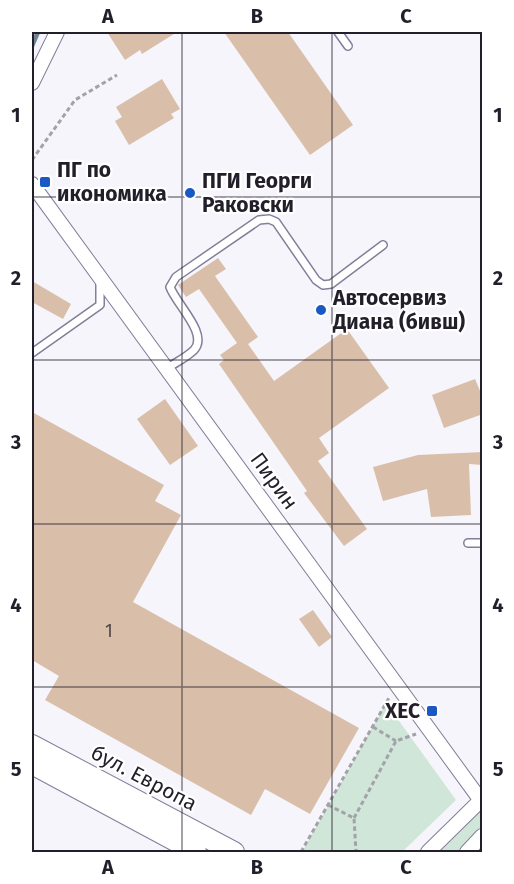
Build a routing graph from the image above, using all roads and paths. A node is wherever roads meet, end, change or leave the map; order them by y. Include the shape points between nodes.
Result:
1 (57, 32) edge
2 (338, 32) edge
3 (348, 46) dead end
4 (117, 75) dead end
5 (32, 83) edge
6 (32, 160) edge
7 (32, 184) edge
8 (384, 245) dead end
9 (100, 278) junction
10 (32, 353) edge
11 (166, 369) junction
12 (468, 543) dead end
13 (483, 543) edge
14 (397, 684) junction
15 (373, 727) junction
16 (430, 729) junction
17 (396, 741) junction
18 (32, 745) edge
19 (32, 764) edge
20 (482, 800) edge
21 (328, 805) junction
22 (354, 818) junction
23 (483, 836) edge
24 (196, 852) edge
25 (234, 852) edge
26 (302, 852) edge
27 (356, 852) edge
28 (428, 852) edge
29 (467, 852) edge

1 - 5 street
2 - 3 lane
4 - 6 path via 75,100
7 - 9 street, Пирин
8 - 11 lane via 331,284 323,285 276,222 259,220 176,277 170,287 173,296 198,332 199,340 195,349
9 - 10 lane via 100,305
9 - 11 street, Пирин
11 - 14 street, Пирин
12 - 13 lane
14 - 15 path
14 - 16 street, Пирин
15 - 17 path
15 - 21 path
16 - 17 path
16 - 20 street, Пирин
17 - 22 path
18 - 25 main road, бул. Европа
19 - 24 main road, бул. Европа
20 - 28 street
21 - 22 path
21 - 26 path
22 - 27 path
23 - 29 street

